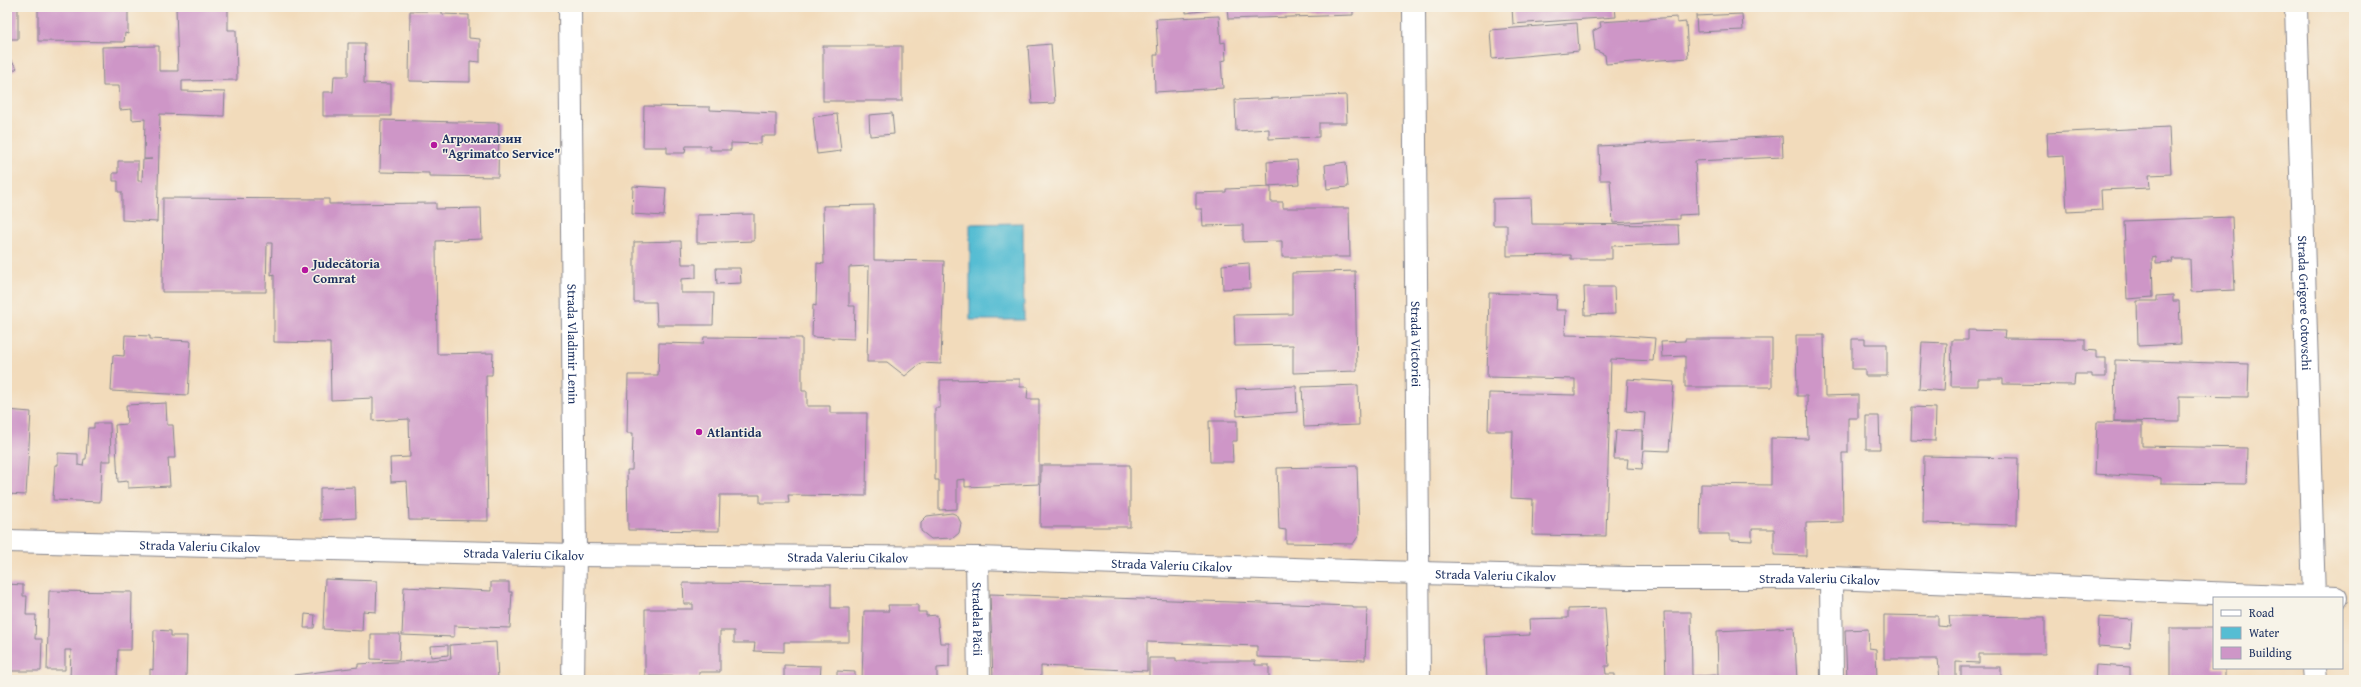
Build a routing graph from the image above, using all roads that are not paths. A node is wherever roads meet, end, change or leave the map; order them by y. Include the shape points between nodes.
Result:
1 (570, 7) edge
2 (1414, 7) edge
3 (2296, 7) edge
4 (7, 541) edge
5 (575, 554) junction
6 (977, 558) junction
7 (1418, 572) junction
8 (1831, 578) junction
9 (2290, 597) edge
10 (2314, 597) edge
11 (2343, 598) edge
12 (2354, 599) edge
13 (2314, 669) edge
14 (573, 680) edge
15 (979, 680) edge
16 (1419, 680) edge
17 (1832, 680) edge
18 (2314, 680) edge

1 - 5 street, Strada Vladimir Lenin
2 - 7 street, Strada Victoriei
3 - 10 street, Strada Grigore Cotovschi
4 - 5 street, Strada Valeriu Cikalov
5 - 6 street, Strada Valeriu Cikalov
5 - 14 street, Strada Vladimir Lenin
6 - 7 street, Strada Valeriu Cikalov
6 - 15 street, Stradela Păcii
7 - 8 street, Strada Valeriu Cikalov via 1628,578
7 - 16 street, Strada Victoriei
8 - 9 street, Strada Valeriu Cikalov
8 - 17 street
11 - 12 street
13 - 18 street

